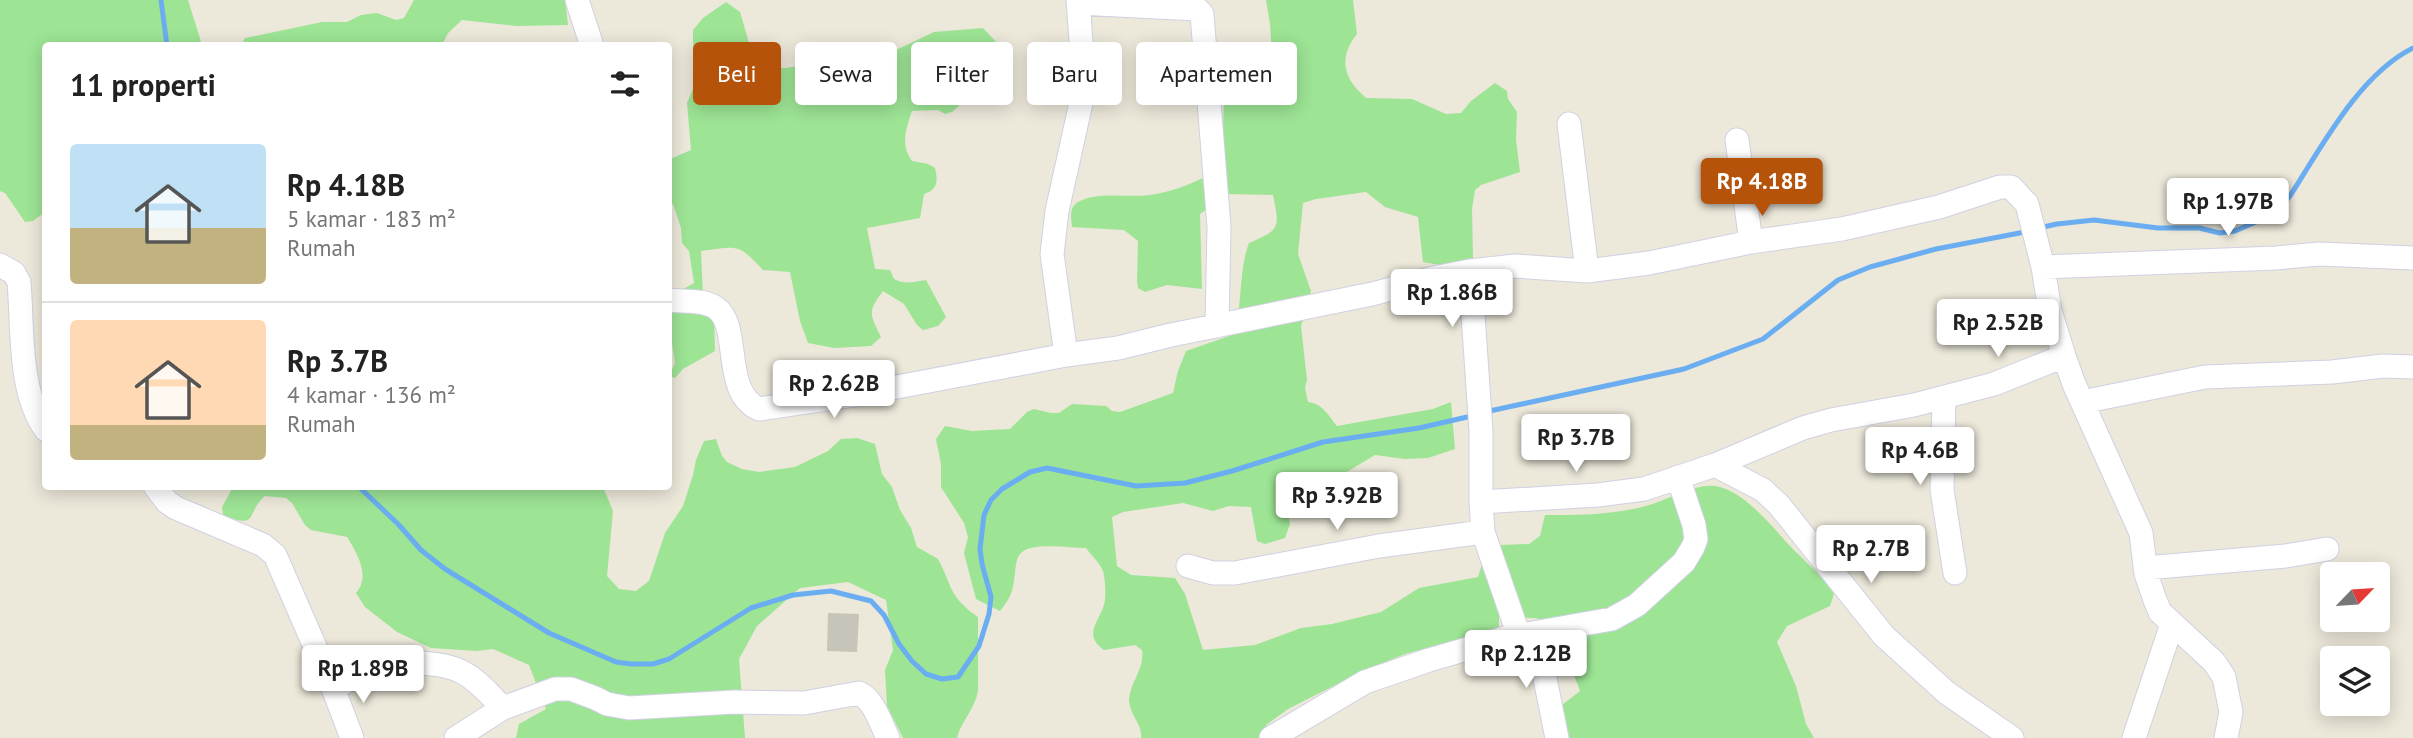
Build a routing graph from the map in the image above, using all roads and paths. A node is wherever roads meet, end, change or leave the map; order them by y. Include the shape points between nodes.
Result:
1 (577, 0) edge
2 (1078, 1) edge
3 (591, 42) edge
4 (1569, 124) dead end
5 (1737, 140) dead end
6 (1751, 242) junction
7 (2413, 258) edge
8 (0, 265) edge
9 (2043, 267) junction
10 (1470, 271) junction
11 (1587, 271) junction
12 (672, 300) edge
13 (1217, 326) junction
14 (34, 329) edge
15 (1066, 355) junction
16 (2064, 356) junction
17 (2413, 367) edge
18 (1944, 398) junction
19 (2082, 402) junction
20 (42, 425) edge
21 (1715, 465) junction
22 (1678, 477) junction
23 (158, 490) edge
24 (1481, 502) junction
25 (1483, 532) junction
26 (2327, 549) dead end
27 (1188, 566) dead end
28 (2146, 568) junction
29 (1955, 573) dead end
30 (2172, 624) junction
31 (1528, 635) junction
32 (333, 688) junction
33 (503, 708) junction
34 (352, 738) edge
35 (456, 738) edge
36 (888, 738) edge
37 (1271, 738) edge
38 (1557, 738) edge
39 (2012, 738) edge
40 (2133, 738) edge
41 (2226, 738) edge

1 - 3 street
2 - 13 street via 1196,9 1202,14 1219,227
2 - 15 street via 1081,103 1052,254
4 - 11 street
5 - 6 street
6 - 9 street via 1842,229 2011,187 2027,204
6 - 11 street
7 - 9 street via 2319,254
8 - 14 street via 19,282
9 - 16 street
10 - 11 street via 1515,266
10 - 13 street
10 - 24 street
12 - 15 street via 718,309 725,318 738,383 749,404 759,409
13 - 15 street
14 - 20 street via 27,386
16 - 18 street
16 - 19 street
17 - 19 street via 2205,377
18 - 21 street via 1803,428
18 - 29 street via 1942,490
19 - 28 street via 2141,533
21 - 22 street
21 - 39 street via 1763,490 1884,636 1947,693
22 - 24 street via 1644,489 1598,495
22 - 31 street via 1696,539 1684,562 1637,605 1612,619
23 - 32 street via 176,508 270,549
24 - 25 street
25 - 27 street via 1235,573
25 - 31 street
26 - 28 street
28 - 30 street via 2160,612
30 - 40 street
30 - 41 street via 2224,677 2231,712
31 - 37 street via 1454,652 1365,682
31 - 38 street
32 - 33 street via 362,670 414,663 464,673
32 - 34 street
33 - 35 street
33 - 36 street via 555,689 571,689 629,708 804,703 859,693 870,701

